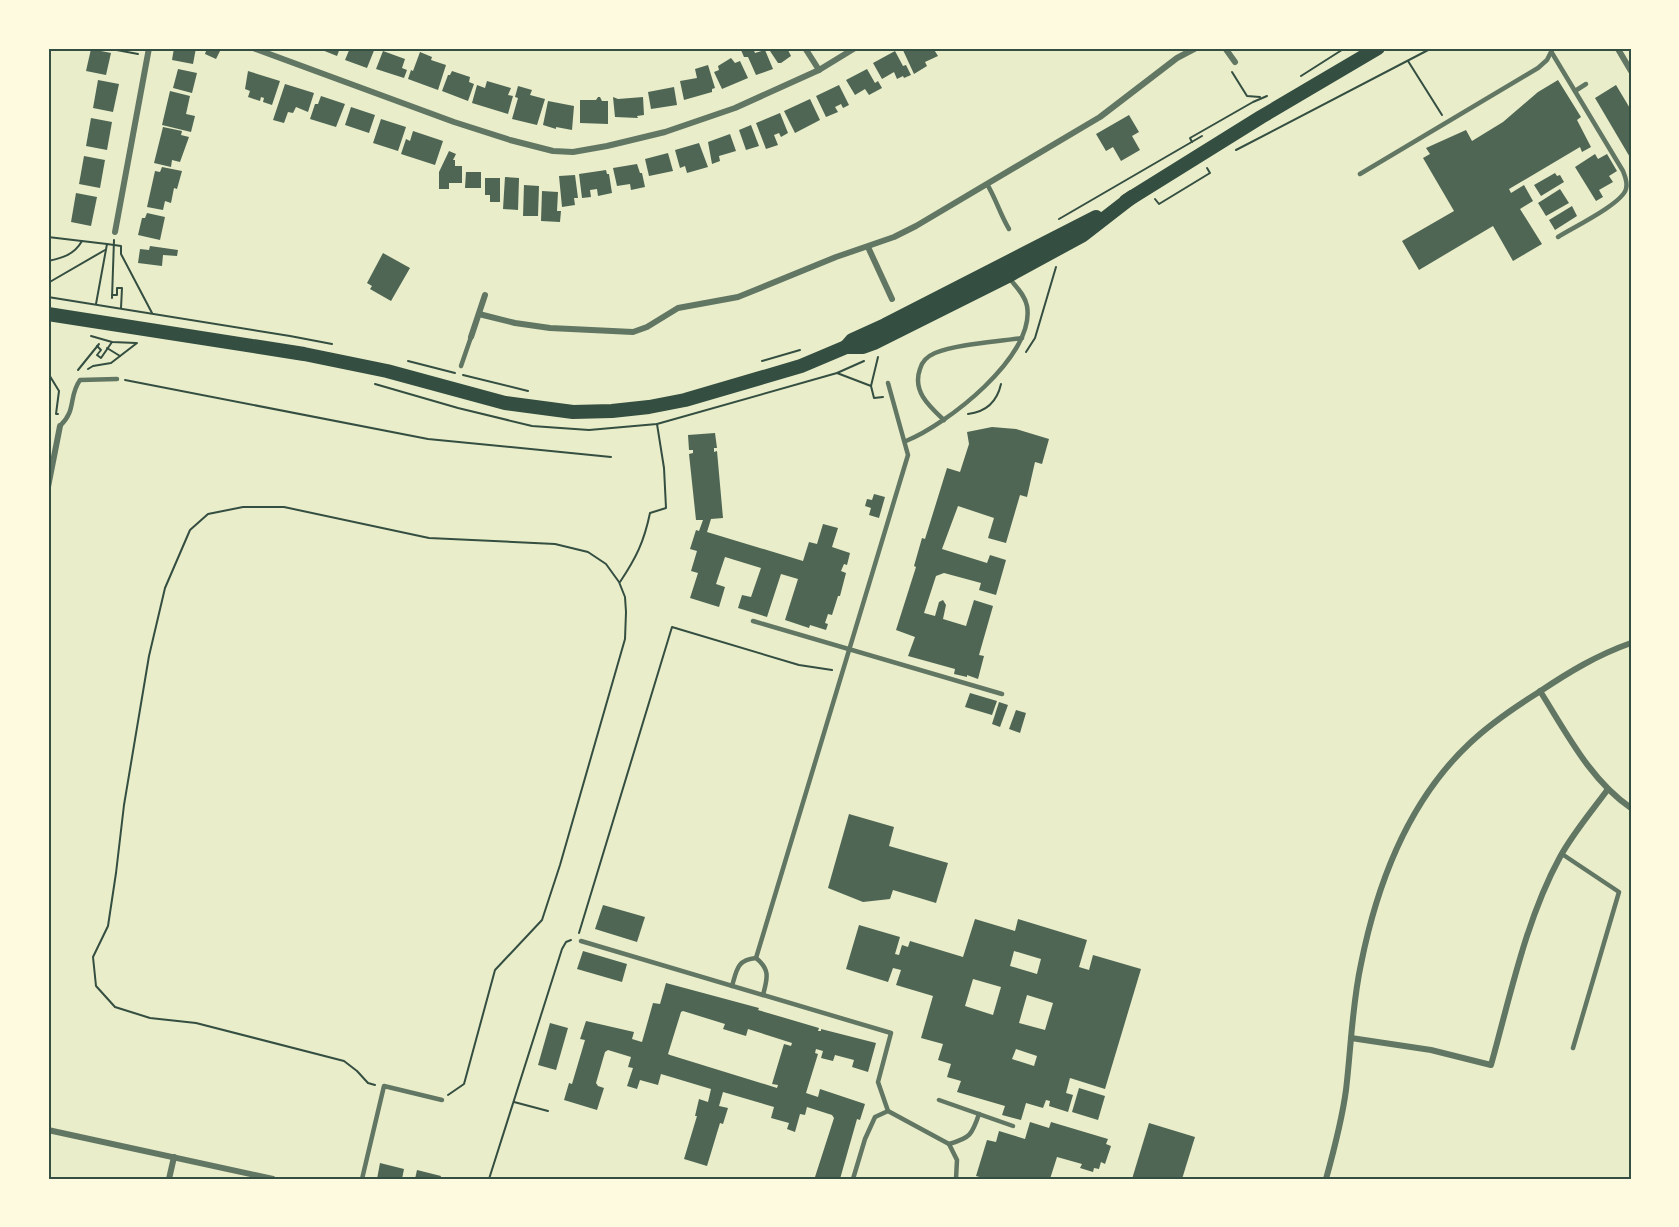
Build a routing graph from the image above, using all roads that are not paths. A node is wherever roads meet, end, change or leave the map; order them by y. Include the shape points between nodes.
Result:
1 (149, 48) edge
2 (253, 48) edge
3 (806, 48) edge
4 (855, 48) edge
5 (1197, 48) edge
6 (1225, 48) edge
7 (1378, 48) edge
8 (1386, 48) edge
9 (1619, 48) edge
10 (1552, 50) edge
11 (1365, 57) junction
12 (1235, 62) road end
13 (819, 69) junction
14 (1631, 71) edge
15 (1586, 84) dead end
16 (1575, 91) junction
17 (1360, 174) dead end
18 (987, 184) junction
19 (1132, 197) junction
20 (1009, 229) dead end
21 (115, 232) dead end
22 (1558, 237) dead end
23 (868, 247) junction
24 (1008, 276) junction
25 (485, 295) dead end
26 (892, 298) dead end
27 (48, 314) edge
28 (479, 314) junction
29 (471, 337) joint
30 (1022, 338) junction
31 (846, 347) junction
32 (461, 366) dead end
33 (117, 379) road end
34 (888, 382) dead end
35 (944, 420) junction
36 (60, 426) joint
37 (906, 441) junction
38 (48, 487) edge
39 (753, 621) dead end
40 (1631, 643) edge
41 (850, 649) junction
42 (1540, 691) junction
43 (1002, 694) dead end
44 (1608, 789) junction
45 (1631, 808) edge
46 (1562, 854) junction
47 (582, 941) dead end
48 (756, 958) junction
49 (732, 986) junction
50 (763, 995) junction
51 (1351, 1038) junction
52 (1573, 1048) dead end
53 (442, 1100) road end
54 (939, 1100) dead end
55 (888, 1111) junction
56 (979, 1114) junction
57 (1013, 1126) dead end
58 (48, 1130) edge
59 (949, 1143) junction
60 (174, 1157) junction
61 (169, 1179) edge
62 (273, 1179) edge
63 (363, 1179) edge
64 (853, 1179) edge
65 (956, 1179) edge
66 (1326, 1179) edge

1 - 21 street
2 - 13 street via 454,122 553,152 607,146 675,128 759,99
3 - 13 street
4 - 13 street
5 - 18 street via 1177,58 1100,117
6 - 12 street
7 - 11 main road
8 - 11 main road
9 - 14 street
10 - 16 lane
10 - 17 lane via 1538,68
11 - 19 main road
15 - 16 lane
16 - 22 lane via 1623,171 1626,187 1617,201
18 - 20 lane
18 - 23 street via 916,226
19 - 24 main road via 1083,235
19 - 31 main road via 852,340
23 - 26 street
23 - 28 street via 738,297 678,308 633,332 549,328
24 - 30 lane via 1027,306
24 - 31 main road via 874,343
25 - 28 street
27 - 31 main road via 304,354 505,403 573,412 630,409 685,400 801,366
28 - 29 street
29 - 32 lane
30 - 35 lane via 1013,354 967,404
30 - 35 lane via 947,349 924,361 918,386 926,402
33 - 36 lane via 80,380 70,417
34 - 37 lane
35 - 37 lane
36 - 38 street
37 - 41 lane via 908,455
39 - 41 lane
40 - 42 street via 1570,670
41 - 43 lane
41 - 48 lane
42 - 44 street
42 - 51 street via 1468,744 1430,789 1401,840 1379,893 1363,955
44 - 45 street
44 - 46 street
46 - 51 street via 1535,916 1491,1065 1431,1050
46 - 52 lane via 1619,892
47 - 49 lane
48 - 49 lane via 740,963
48 - 50 lane via 767,973
49 - 50 lane
50 - 55 lane via 891,1033 878,1082
51 - 66 street via 1346,1092
53 - 63 lane via 384,1086
54 - 56 lane
55 - 59 lane
55 - 64 lane via 875,1117
56 - 57 lane
56 - 59 lane via 973,1131 965,1139
58 - 60 street
59 - 65 lane via 957,1160
60 - 61 street
60 - 62 street

